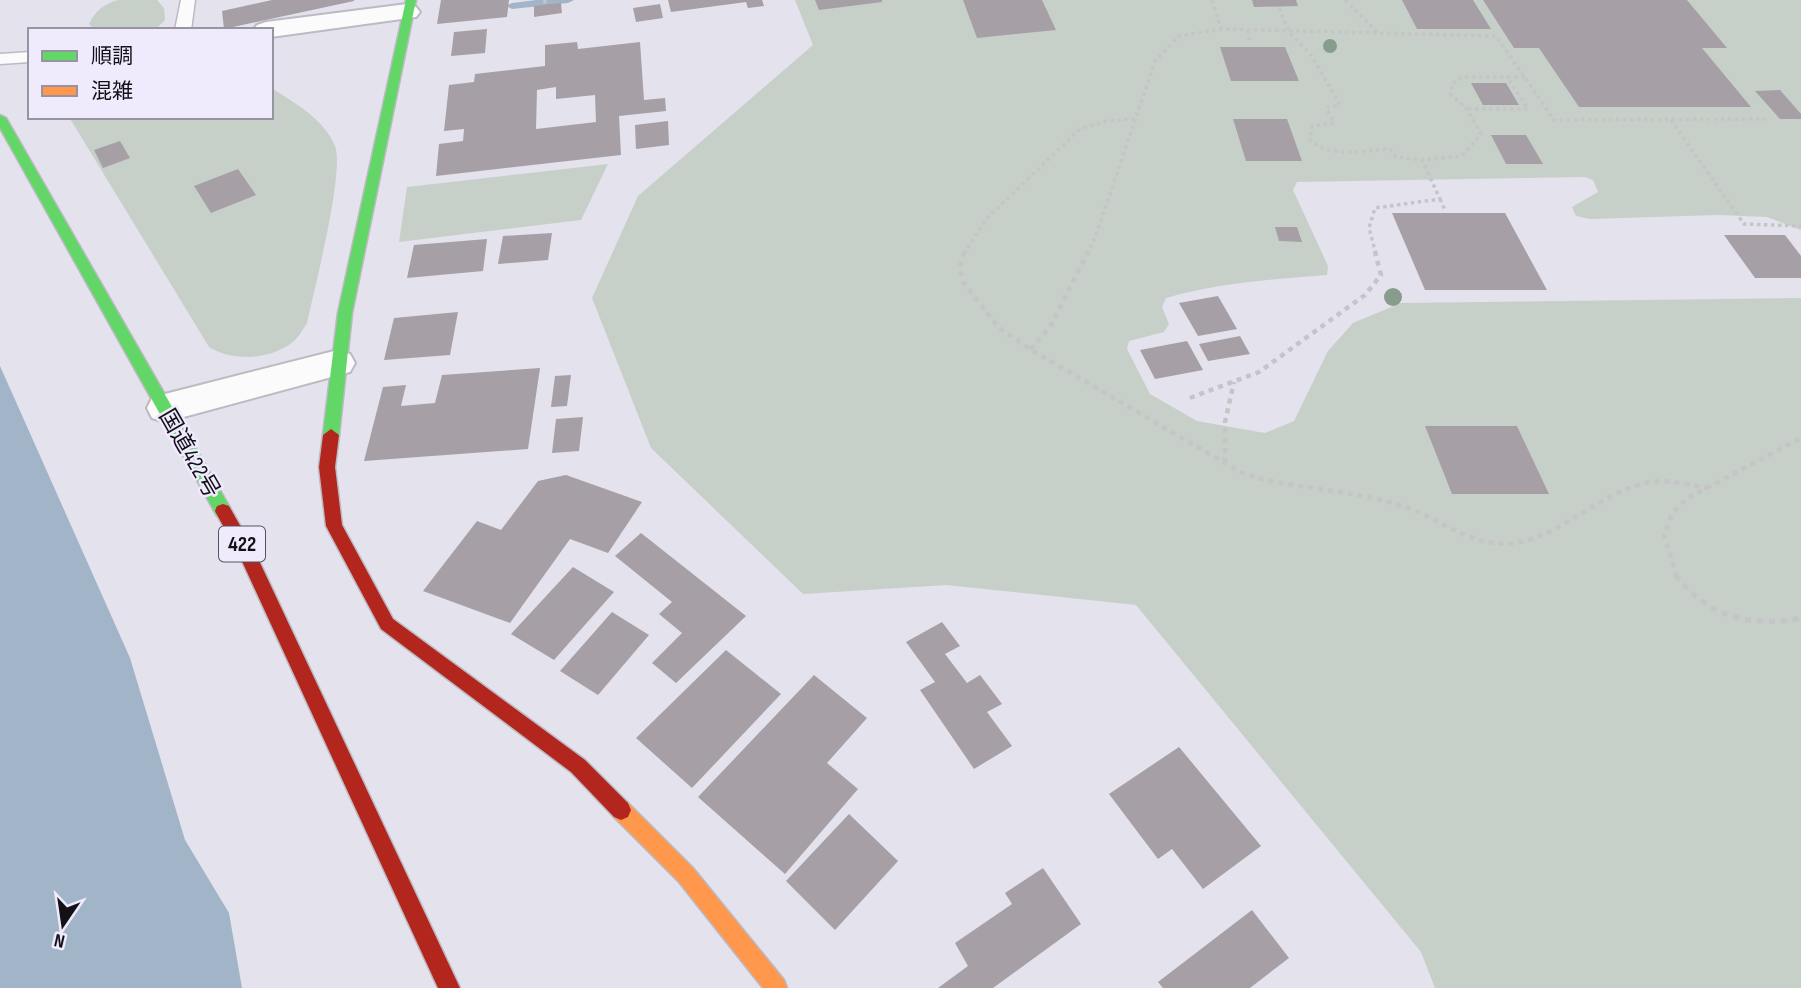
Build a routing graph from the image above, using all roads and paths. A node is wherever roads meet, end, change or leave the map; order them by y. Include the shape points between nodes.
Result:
1 (188, 0) edge
2 (1212, 0) edge
3 (1345, 0) edge
4 (409, 6) edge
5 (1279, 8) dead end
6 (183, 28) edge
7 (273, 29) edge
8 (1221, 30) junction
9 (1247, 30) junction
10 (1289, 32) junction
11 (1380, 35) junction
12 (1250, 43) dead end
13 (28, 57) edge
14 (0, 59) edge
15 (1507, 77) junction
16 (1526, 77) junction
17 (1467, 109) junction
18 (0, 118) edge
19 (1134, 119) junction
20 (1768, 119) dead end
21 (1670, 120) junction
22 (1422, 160) junction
23 (1440, 199) junction
24 (1445, 210) dead end
25 (1801, 226) edge
26 (1030, 349) junction
27 (338, 363) junction
28 (1234, 382) junction
29 (1189, 397) dead end
30 (165, 408) junction
31 (1801, 439) edge
32 (1225, 463) junction
33 (1708, 488) junction
34 (1801, 618) edge
35 (449, 988) edge
36 (776, 988) edge

1 - 6 lane
2 - 8 path
3 - 11 path
4 - 7 street
4 - 27 main road
5 - 10 path
8 - 9 path
8 - 19 path via 1179,36 1171,44 1155,61
9 - 10 path
9 - 12 path
10 - 11 path
10 - 22 path via 1311,55 1340,105 1326,108 1334,123 1312,126 1310,140 1316,146 1336,152 1390,149 1396,157
11 - 16 path via 1496,36
13 - 14 lane
15 - 16 path
15 - 17 path via 1462,77 1452,84 1451,94
15 - 17 path via 1528,109
16 - 21 path via 1554,120
17 - 22 path via 1481,134 1462,156
18 - 30 main road, 国道422号 / 422
19 - 26 path via 1095,238 1055,319
19 - 26 path via 1080,130 986,219 965,248 960,268 963,282 999,328
20 - 21 path
21 - 25 path via 1744,224
22 - 23 path
23 - 24 path
23 - 28 path via 1376,208 1370,228 1381,275 1365,295 1259,372
26 - 32 path
27 - 30 street
27 - 36 main road via 327,467 334,526 387,624 578,766 686,875
28 - 29 path
28 - 32 path via 1224,419
30 - 35 main road, 国道422号 / 422 via 248,555
31 - 33 path
32 - 33 path via 1263,480 1399,505 1458,533 1512,544 1561,527 1646,482
33 - 34 path via 1681,501 1664,533 1670,567 1688,593 1744,622 1786,623

